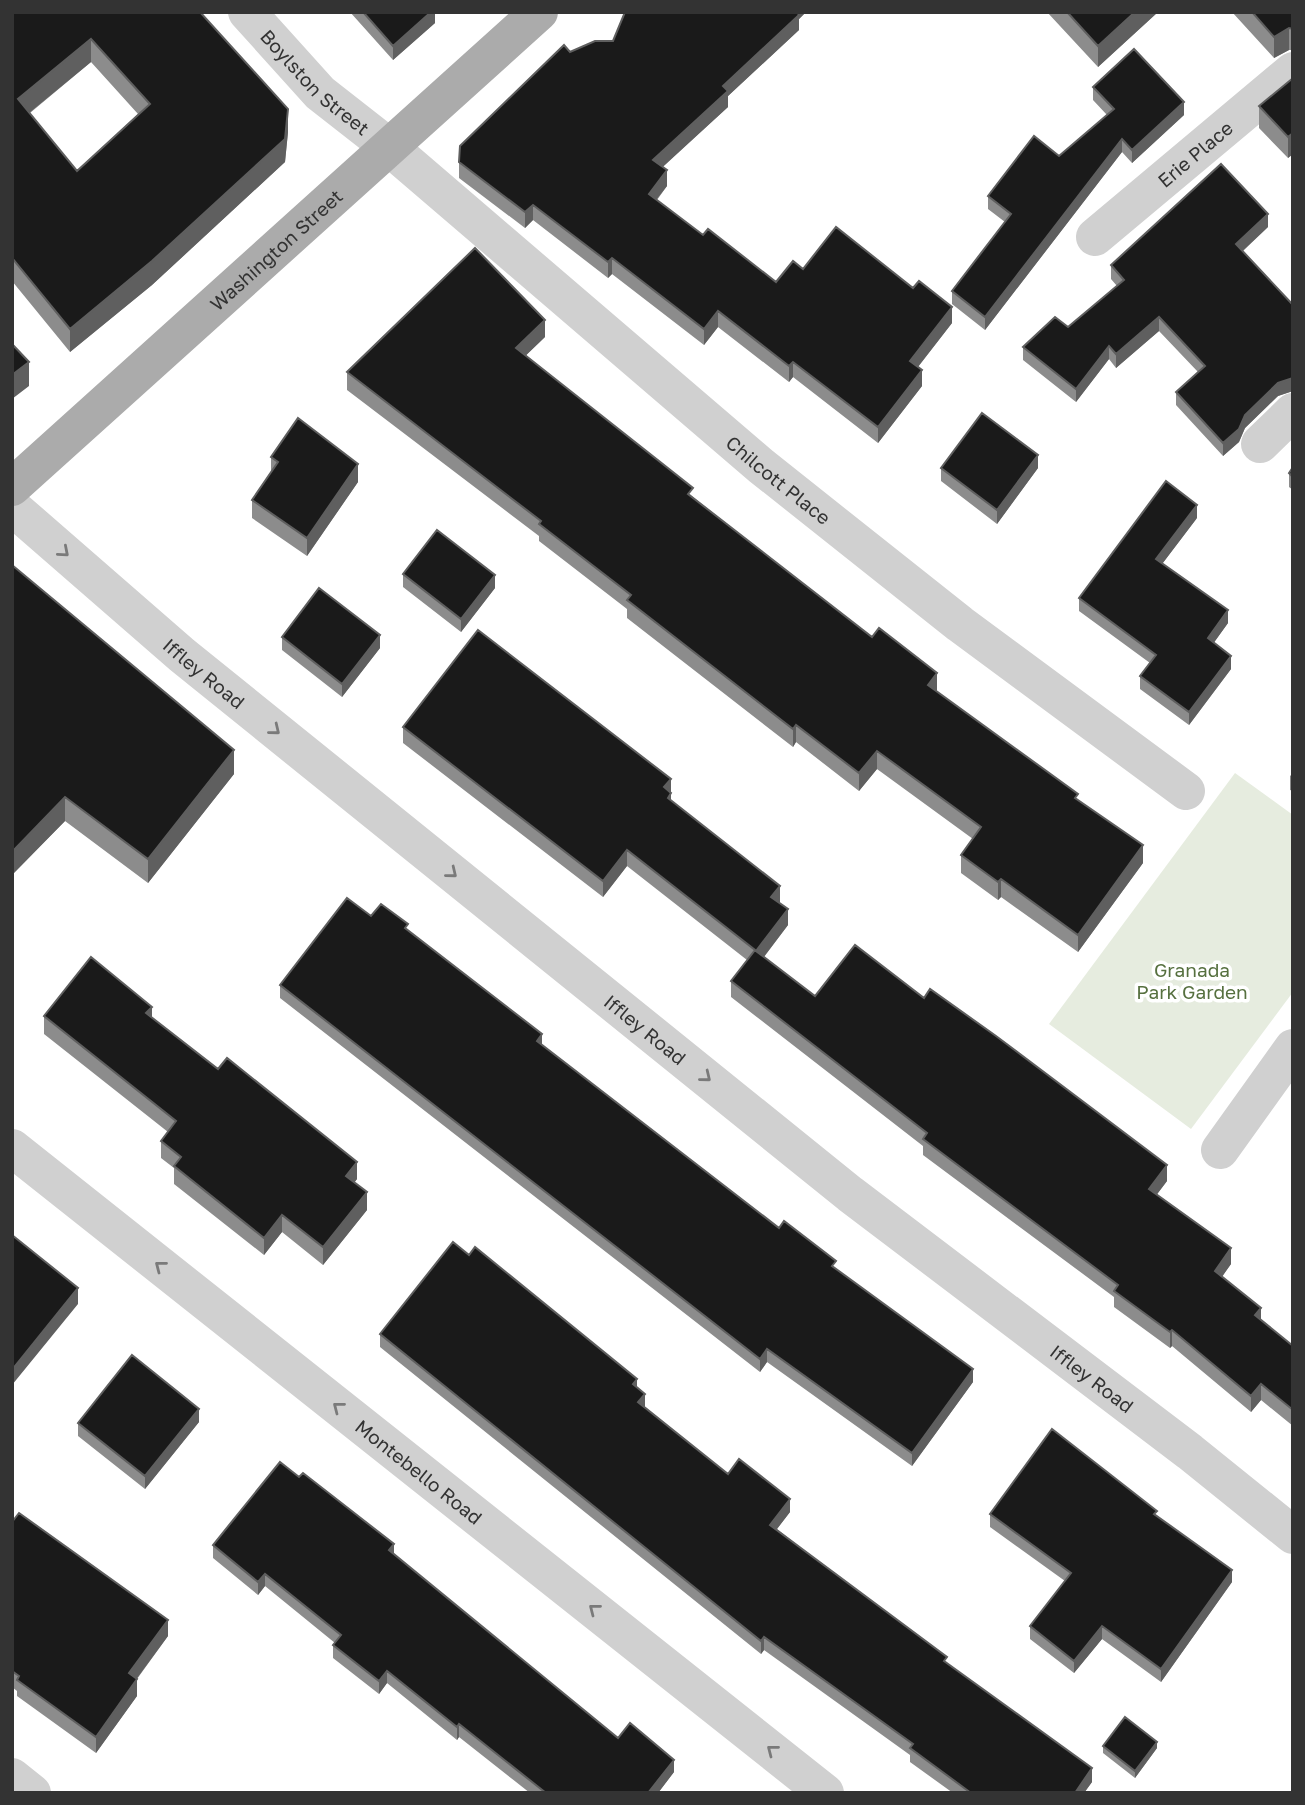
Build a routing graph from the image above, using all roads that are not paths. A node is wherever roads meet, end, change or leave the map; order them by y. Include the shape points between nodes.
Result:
1 (247, 12) edge
2 (539, 12) edge
3 (1293, 71) edge
4 (389, 147) junction
5 (1095, 237) dead end
6 (1293, 412) edge
7 (1260, 444) dead end
8 (12, 487) edge
9 (12, 508) edge
10 (1186, 791) dead end
11 (1293, 1048) edge
12 (12, 1148) edge
13 (1220, 1150) dead end
14 (1293, 1535) edge
15 (12, 1777) edge
16 (33, 1793) edge
17 (825, 1793) edge

1 - 4 street, Boylston Street via 320,93
2 - 4 main road, Washington Street
3 - 5 street, Erie Place
4 - 8 main road, Washington Street
4 - 10 street, Chilcott Place via 761,466 960,624
6 - 7 street
9 -> 14 street, Iffley Road via 182,655 850,1194 1191,1452
11 - 13 street
17 -> 12 street, Montebello Road
15 - 16 street

